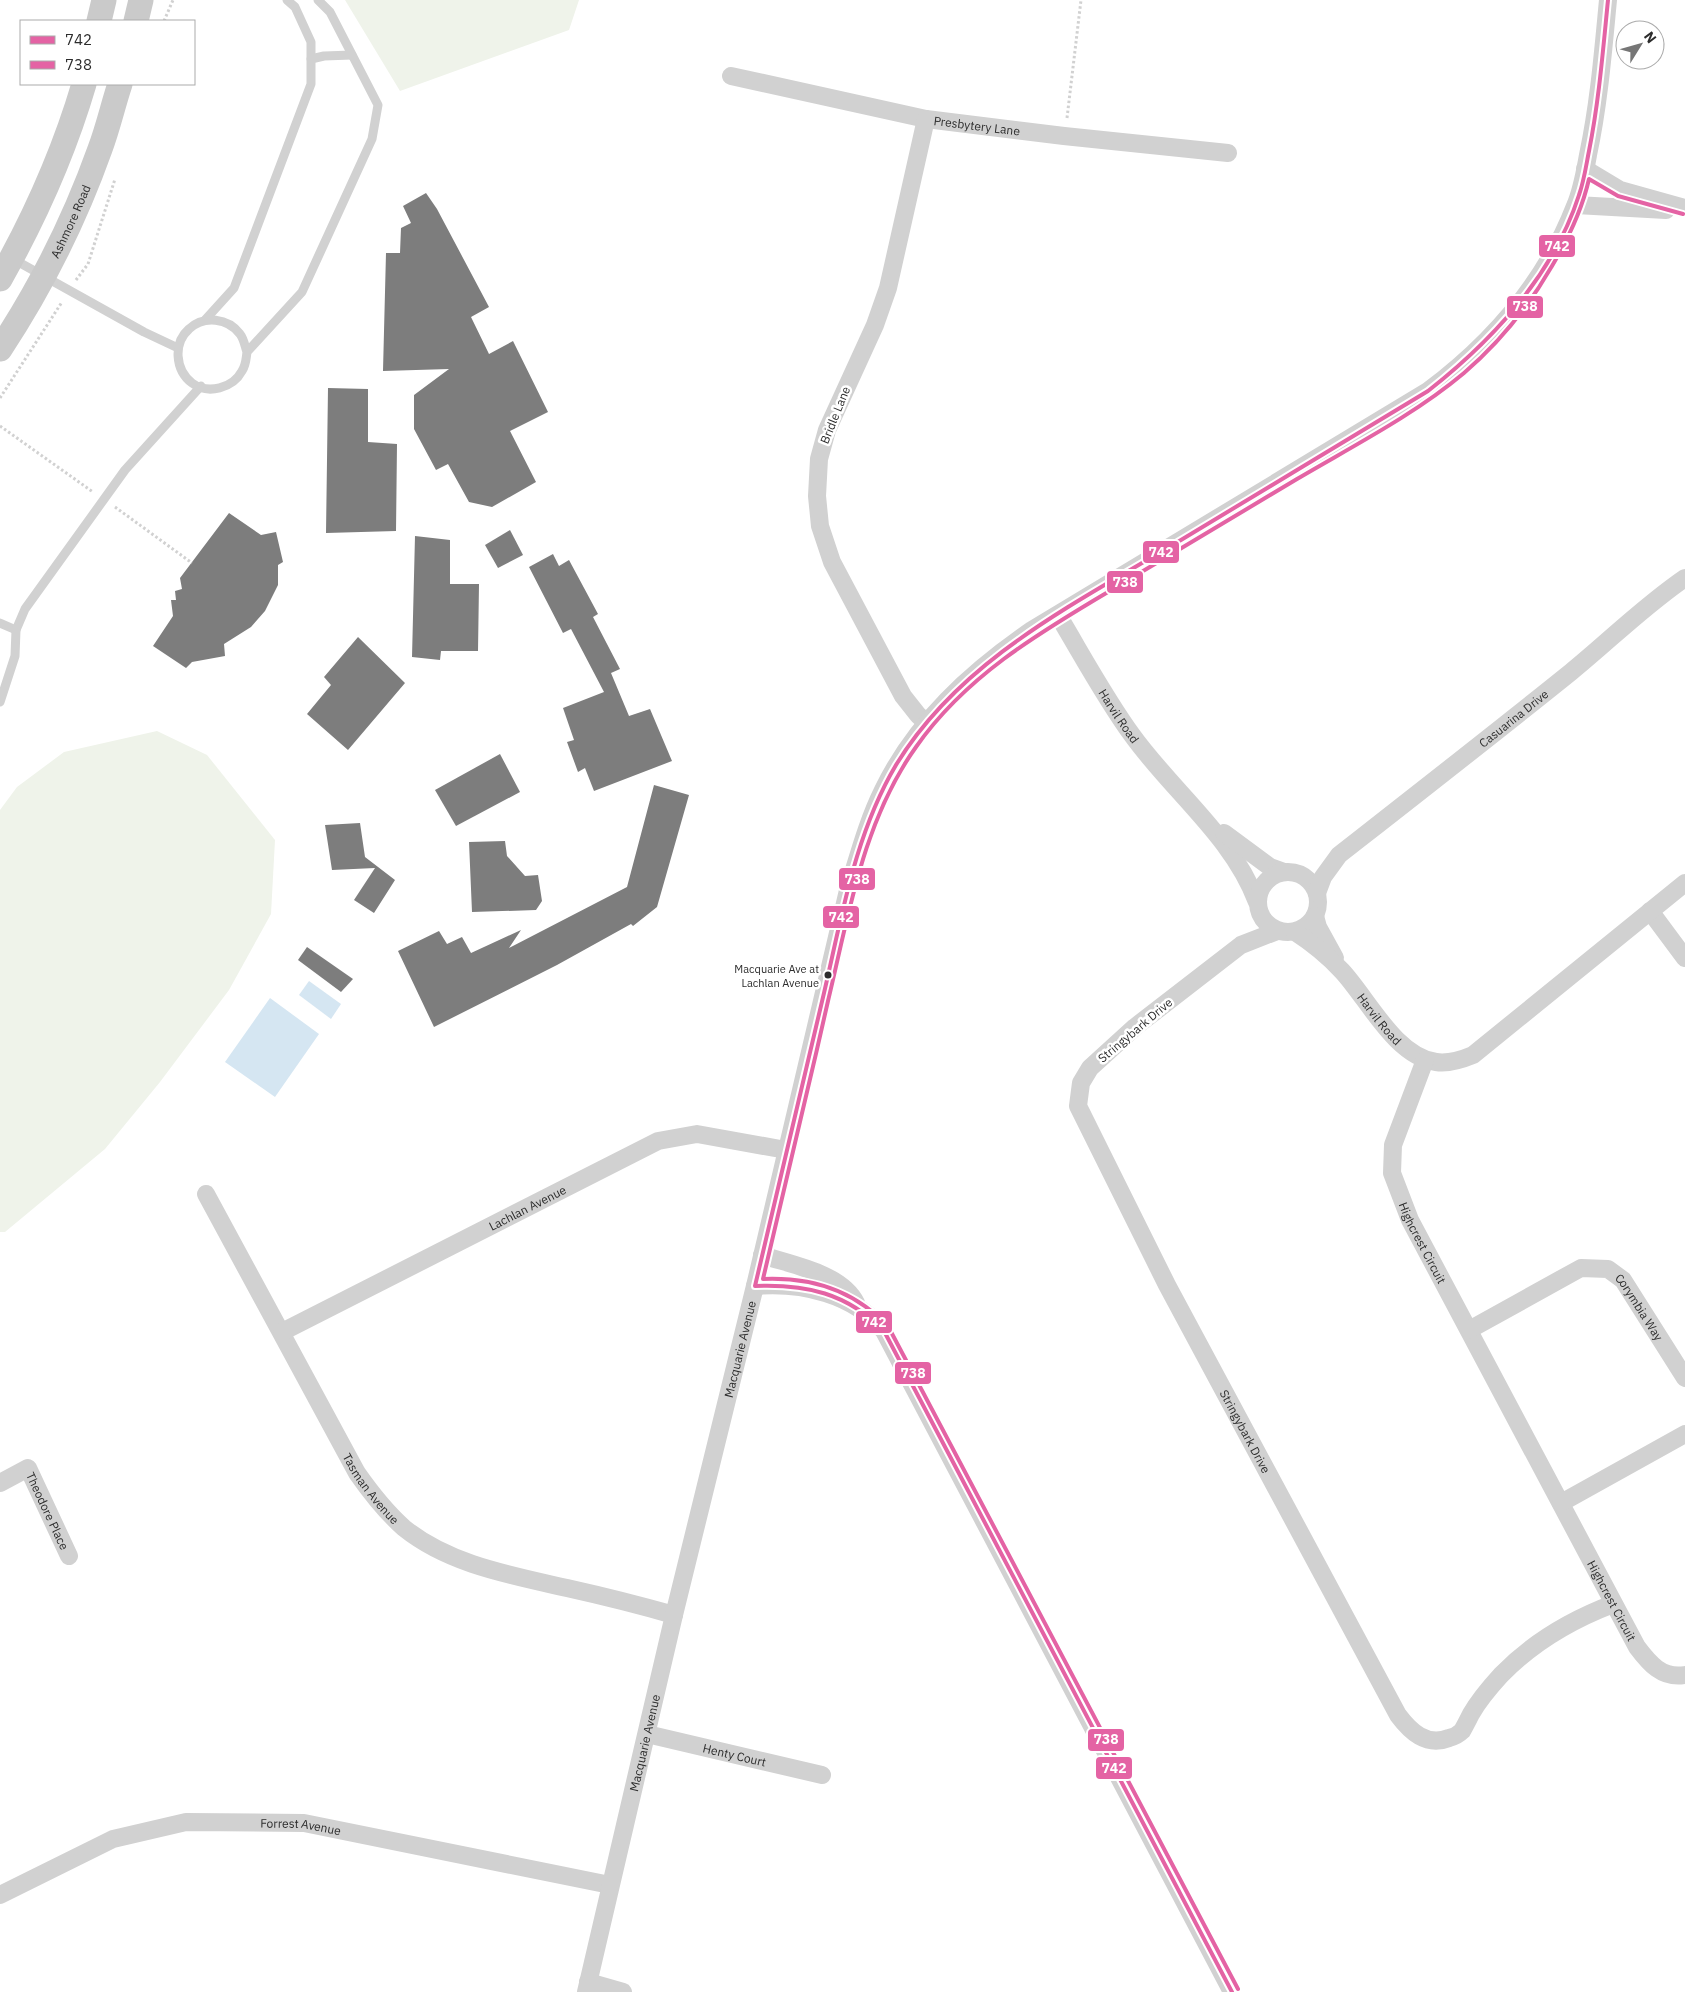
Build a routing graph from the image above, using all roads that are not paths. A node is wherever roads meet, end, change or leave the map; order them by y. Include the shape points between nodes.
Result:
1 (104, 0) edge
2 (141, 0) edge
3 (287, 0) edge
4 (318, 0) edge
5 (1608, 0) edge
6 (99, 20) edge
7 (136, 20) edge
8 (352, 54) junction
9 (311, 59) junction
10 (730, 76) dead end
11 (84, 85) edge
12 (120, 85) edge
13 (926, 119) junction
14 (1228, 153) dead end
15 (1585, 170) junction
16 (1576, 205) junction
17 (1682, 208) edge
18 (12, 258) junction
19 (44, 276) junction
20 (0, 279) edge
21 (205, 320) junction
22 (178, 348) junction
23 (0, 349) edge
24 (247, 352) junction
25 (201, 386) junction
26 (1685, 578) edge
27 (1058, 615) junction
28 (0, 623) edge
29 (16, 630) junction
30 (0, 702) edge
31 (927, 723) junction
32 (1193, 807) junction
33 (1339, 855) junction
34 (1288, 872) junction
35 (1685, 883) edge
36 (1317, 893) junction
37 (1258, 907) junction
38 (1650, 911) junction
39 (1315, 916) junction
40 (1278, 931) junction
41 (1295, 932) junction
42 (1241, 945) junction
43 (1685, 958) edge
44 (1342, 971) junction
45 (1425, 1060) junction
46 (786, 1150) junction
47 (206, 1194) dead end
48 (762, 1255) junction
49 (755, 1286) junction
50 (857, 1306) junction
51 (1469, 1330) junction
52 (282, 1332) junction
53 (1685, 1378) edge
54 (1685, 1434) edge
55 (0, 1483) edge
56 (1561, 1503) junction
57 (69, 1556) dead end
58 (1613, 1604) junction
59 (674, 1615) junction
60 (1685, 1675) edge
61 (647, 1734) junction
62 (822, 1775) dead end
63 (610, 1886) junction
64 (0, 1895) edge
65 (587, 1987) edge
66 (623, 1992) edge
67 (1232, 1992) edge

1 - 6 main road
2 - 7 main road
3 - 9 lane via 295,7 311,42
4 - 8 lane via 330,12
5 - 15 street, Macquarie Avenue via 1597,113
8 - 9 lane
8 - 24 lane via 378,105 372,138 302,292
9 - 21 lane via 311,84 234,288
10 - 13 street, Presbytery Lane
11 - 18 main road via 58,161
12 - 19 main road, Ashmore Road via 101,148
13 - 14 street, Presbytery Lane
13 - 31 street, Bridle Lane via 888,288 875,325 827,430 819,459 817,496 820,526 832,562 903,696
15 - 16 street, Macquarie Avenue
15 - 17 street via 1620,190
16 - 17 street via 1662,210
16 - 27 street, Macquarie Avenue via 1556,250 1539,276 1490,338 1460,367 1382,421
18 - 19 lane
18 - 20 main road
19 - 22 lane
19 - 23 main road, Ashmore Road
21 - 22 lane via 185,332
21 - 24 lane via 224,322 233,327 241,336
22 - 25 lane via 181,369 192,383
24 - 25 lane via 242,372 234,382 219,389
25 - 29 lane via 103,499 25,609
26 - 33 street, Casuarina Drive via 1491,737
27 - 31 street, Macquarie Avenue via 976,672
27 - 32 street, Harvil Road via 1131,735
28 - 29 lane
29 - 30 lane via 14,656
31 - 46 street, Macquarie Avenue via 883,790 863,842 849,886
32 - 34 street, Harvil Road via 1250,854 1270,867
32 - 37 street, Harvil Road via 1238,863
33 - 34 street, Casuarina Drive via 1313,867
33 - 36 street, Casuarina Drive via 1323,877
34 - 36 street via 1309,880
34 - 37 street via 1268,879 1262,885
35 - 38 street
36 - 39 street
37 - 40 street via 1262,919
37 - 42 street, Stringybark Drive
38 - 43 street
38 - 45 street via 1473,1055 1446,1063
39 - 41 street
39 - 44 street, Harvil Road
40 - 41 street
40 - 42 street, Stringybark Drive
41 - 44 street, Harvil Road
42 - 58 street, Stringybark Drive via 1135,1027 1090,1068 1081,1083 1078,1106 1167,1285 1398,1715 1411,1732 1429,1740 1447,1739 1461,1733 1486,1694 1538,1642 1587,1614
44 - 45 street, Harvil Road via 1393,1036
45 - 51 street, Highcrest Circuit via 1393,1145 1392,1174 1410,1220
46 - 48 street, Macquarie Avenue
46 - 52 street, Lachlan Avenue via 696,1134 658,1141
47 - 52 street, Tasman Avenue
48 - 49 street, Macquarie Avenue
48 - 50 street via 832,1279 847,1291
49 - 50 street via 804,1288
49 - 59 street, Macquarie Avenue
50 - 67 street via 874,1319 892,1344
51 - 53 street, Corymbia Way via 1580,1268 1608,1269 1623,1280
51 - 56 street, Highcrest Circuit
52 - 59 street, Tasman Avenue via 357,1474 404,1528 458,1559
54 - 56 street
55 - 57 street, Theodore Place via 28,1468
56 - 58 street, Highcrest Circuit
58 - 60 street, Highcrest Circuit via 1650,1664 1664,1673
59 - 61 street, Macquarie Avenue
61 - 62 street, Henty Court
61 - 63 street, Macquarie Avenue
63 - 64 street, Forrest Avenue via 304,1822 186,1822 113,1839
63 - 65 street, Macquarie Avenue
65 - 66 street

